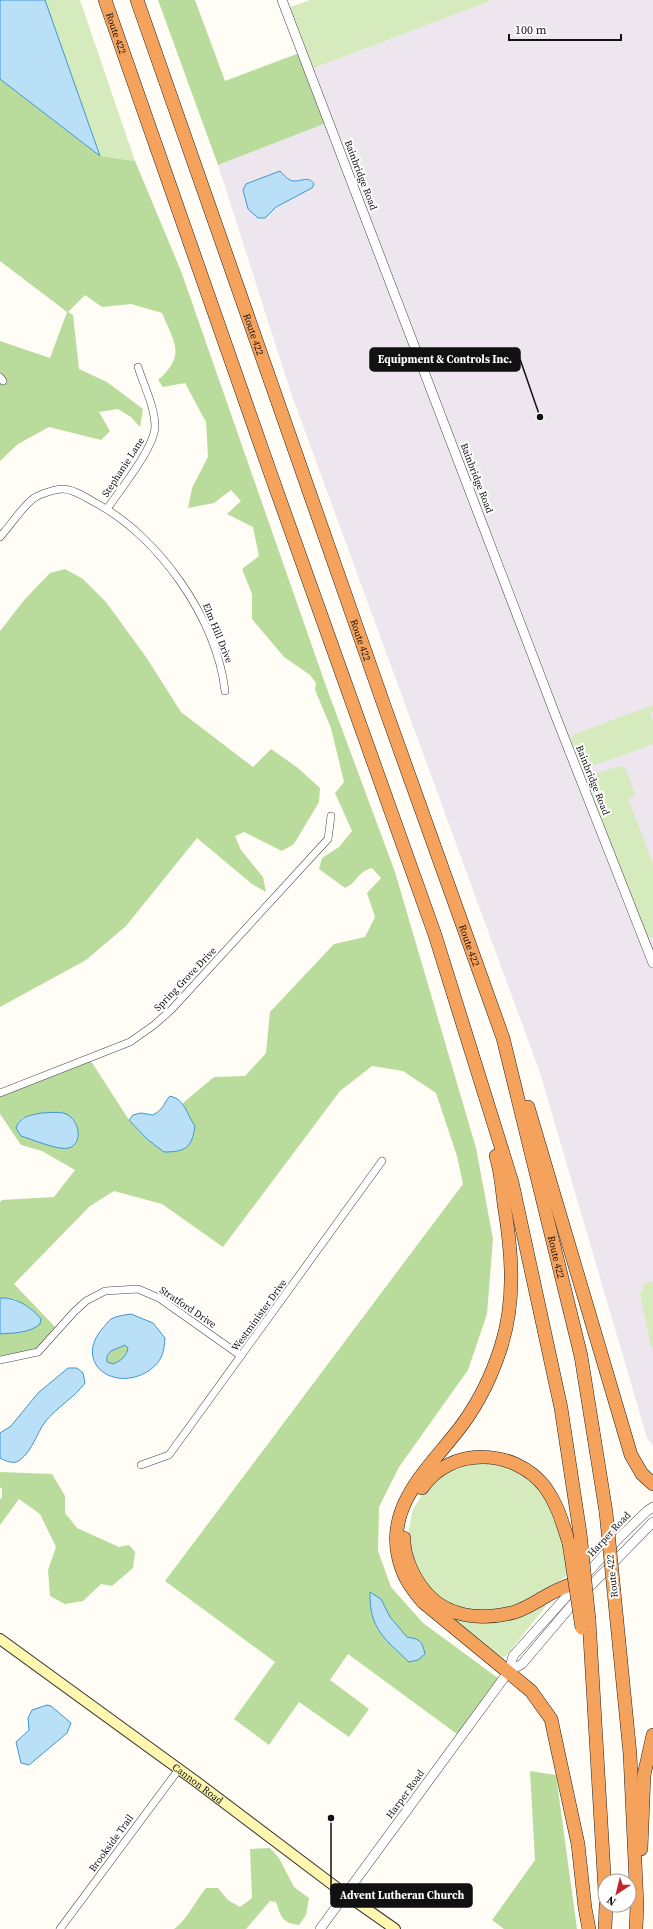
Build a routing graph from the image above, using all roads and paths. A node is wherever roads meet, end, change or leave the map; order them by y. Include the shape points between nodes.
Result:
1 (105, 0) edge
2 (137, 0) edge
3 (282, 0) edge
4 (138, 367) dead end
5 (107, 509) junction
6 (0, 537) edge
7 (225, 691) dead end
8 (332, 816) dead end
9 (653, 963) edge
10 (455, 998) junction
11 (503, 1038) junction
12 (0, 1093) edge
13 (382, 1161) dead end
14 (241, 1356) junction
15 (0, 1360) edge
16 (141, 1465) dead end
17 (653, 1484) edge
18 (653, 1507) edge
19 (653, 1522) edge
20 (581, 1580) junction
21 (586, 1624) junction
22 (0, 1639) edge
23 (509, 1671) junction
24 (653, 1735) edge
25 (179, 1769) junction
26 (604, 1873) edge
27 (636, 1873) edge
28 (345, 1894) junction
29 (637, 1905) edge
30 (606, 1913) edge
31 (637, 1913) edge
32 (60, 1929) edge
33 (320, 1929) edge
34 (395, 1929) edge
35 (589, 1929) edge
36 (605, 1929) edge
37 (636, 1929) edge

1 - 10 highway, Route 422
2 - 11 highway, Route 422
3 - 9 street, Bainbridge Road via 558,722
4 - 5 street, Stephanie Lane via 153,412 153,440
5 - 6 street, Elm Hill Drive via 79,494 63,489 35,497
5 - 7 street, Elm Hill Drive via 145,539 174,572 208,630 223,674
8 - 12 street, Spring Grove Drive via 328,839 154,1025 130,1042
10 - 21 highway, Route 422, bridge via 512,1182 561,1408 580,1533
10 - 23 highway via 498,1163 512,1260 512,1282 501,1347 489,1380 463,1424 410,1491 400,1512 396,1528 396,1545 404,1578 412,1590 423,1602
11 - 17 highway via 534,1122 631,1455 642,1474
11 - 27 highway, Route 422, bridge via 581,1356 606,1512 630,1754
13 - 14 street, Westminister Drive
14 - 15 street, Stratford Drive via 159,1298 138,1289 105,1291 86,1301 38,1352
14 - 16 street, Westminister Drive via 169,1455
18 - 20 street, Harper Road via 620,1537
19 - 23 street, Harper Road via 571,1606 522,1664
20 - 21 highway, bridge via 515,1612 489,1617 466,1616 453,1612 428,1595 410,1565 404,1540 410,1506 426,1482 450,1463 473,1456 499,1457 525,1469 544,1486 557,1505 569,1543
20 - 23 street, Harper Road via 513,1656
21 - 26 highway via 593,1678
22 - 25 main road, Cannon Road
23 - 28 street, Harper Road
23 - 35 highway via 531,1691 551,1719 578,1844
24 - 29 highway via 644,1775 644,1821
25 - 28 main road, Cannon Road
25 - 32 street, Brookside Trail
28 - 33 street, Harper Road
28 - 34 main road, Cannon Road
30 - 36 highway
31 - 37 highway, Route 422

